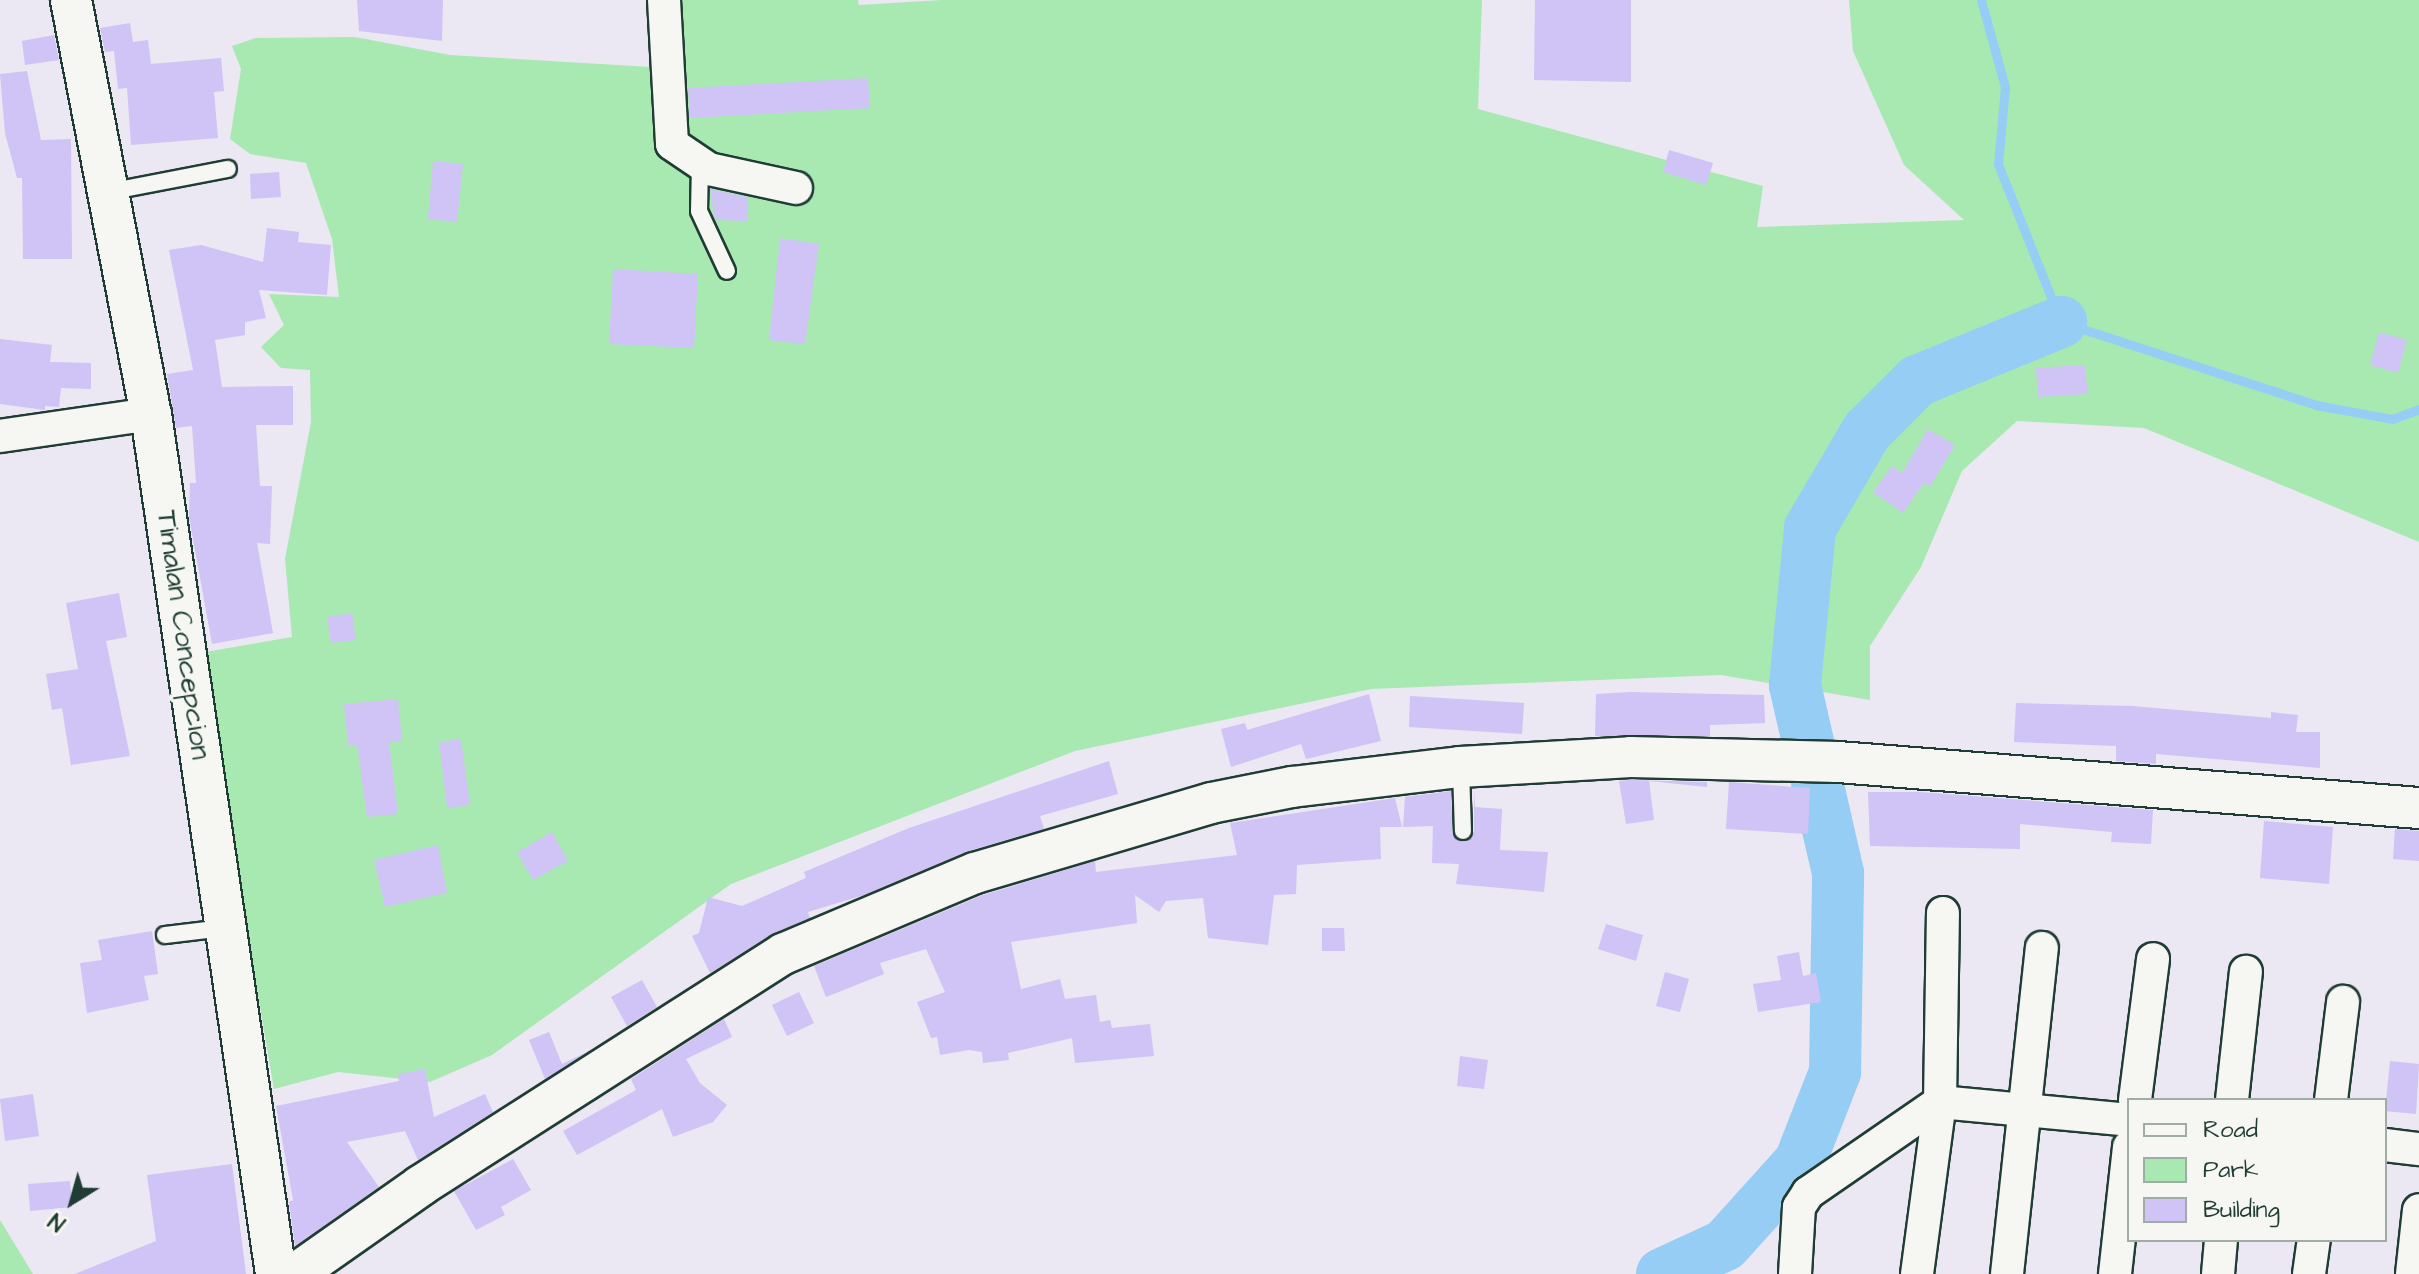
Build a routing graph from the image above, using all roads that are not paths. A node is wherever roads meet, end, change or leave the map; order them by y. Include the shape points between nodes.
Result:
1 (71, 0) edge
2 (664, 0) edge
3 (700, 164) junction
4 (228, 169) dead end
5 (796, 188) dead end
6 (108, 192) junction
7 (727, 271) dead end
8 (151, 414) junction
9 (0, 436) edge
10 (1460, 767) junction
11 (2419, 808) edge
12 (1463, 831) dead end
13 (1943, 913) dead end
14 (226, 927) junction
15 (165, 935) dead end
16 (2042, 948) dead end
17 (2153, 959) dead end
18 (2246, 972) dead end
19 (2343, 1002) dead end
20 (2135, 1098) edge
21 (2232, 1098) edge
22 (2331, 1098) edge
23 (1940, 1102) junction
24 (2026, 1110) junction
25 (2127, 1120) edge
26 (2387, 1145) edge
27 (2419, 1149) edge
28 (2127, 1165) edge
29 (2419, 1210) edge
30 (2221, 1242) edge
31 (2314, 1242) edge
32 (276, 1274) edge
33 (295, 1274) edge
34 (1795, 1274) edge
35 (1917, 1274) edge
36 (2007, 1274) edge
37 (2115, 1274) edge
38 (2218, 1274) edge
39 (2309, 1274) edge
40 (2412, 1274) edge

1 - 6 street, Timalan Concepcion
2 - 3 street via 672,144
3 - 5 street
3 - 7 lane via 699,211
4 - 6 lane
6 - 8 street, Timalan Concepcion
8 - 9 street
8 - 14 street, Timalan Concepcion
10 - 11 street via 1631,757 1838,762
10 - 12 lane
10 - 33 street via 1292,787 1211,803 975,873 894,903 783,954 420,1186
13 - 23 street
14 - 15 lane
14 - 32 street, Timalan Concepcion
16 - 24 street
17 - 20 street
18 - 21 street
19 - 22 street
23 - 24 street
23 - 34 street via 1808,1193 1799,1207
23 - 35 street
24 - 25 street
24 - 36 street
26 - 27 street
28 - 37 street
29 - 40 street
30 - 38 street
31 - 39 street

